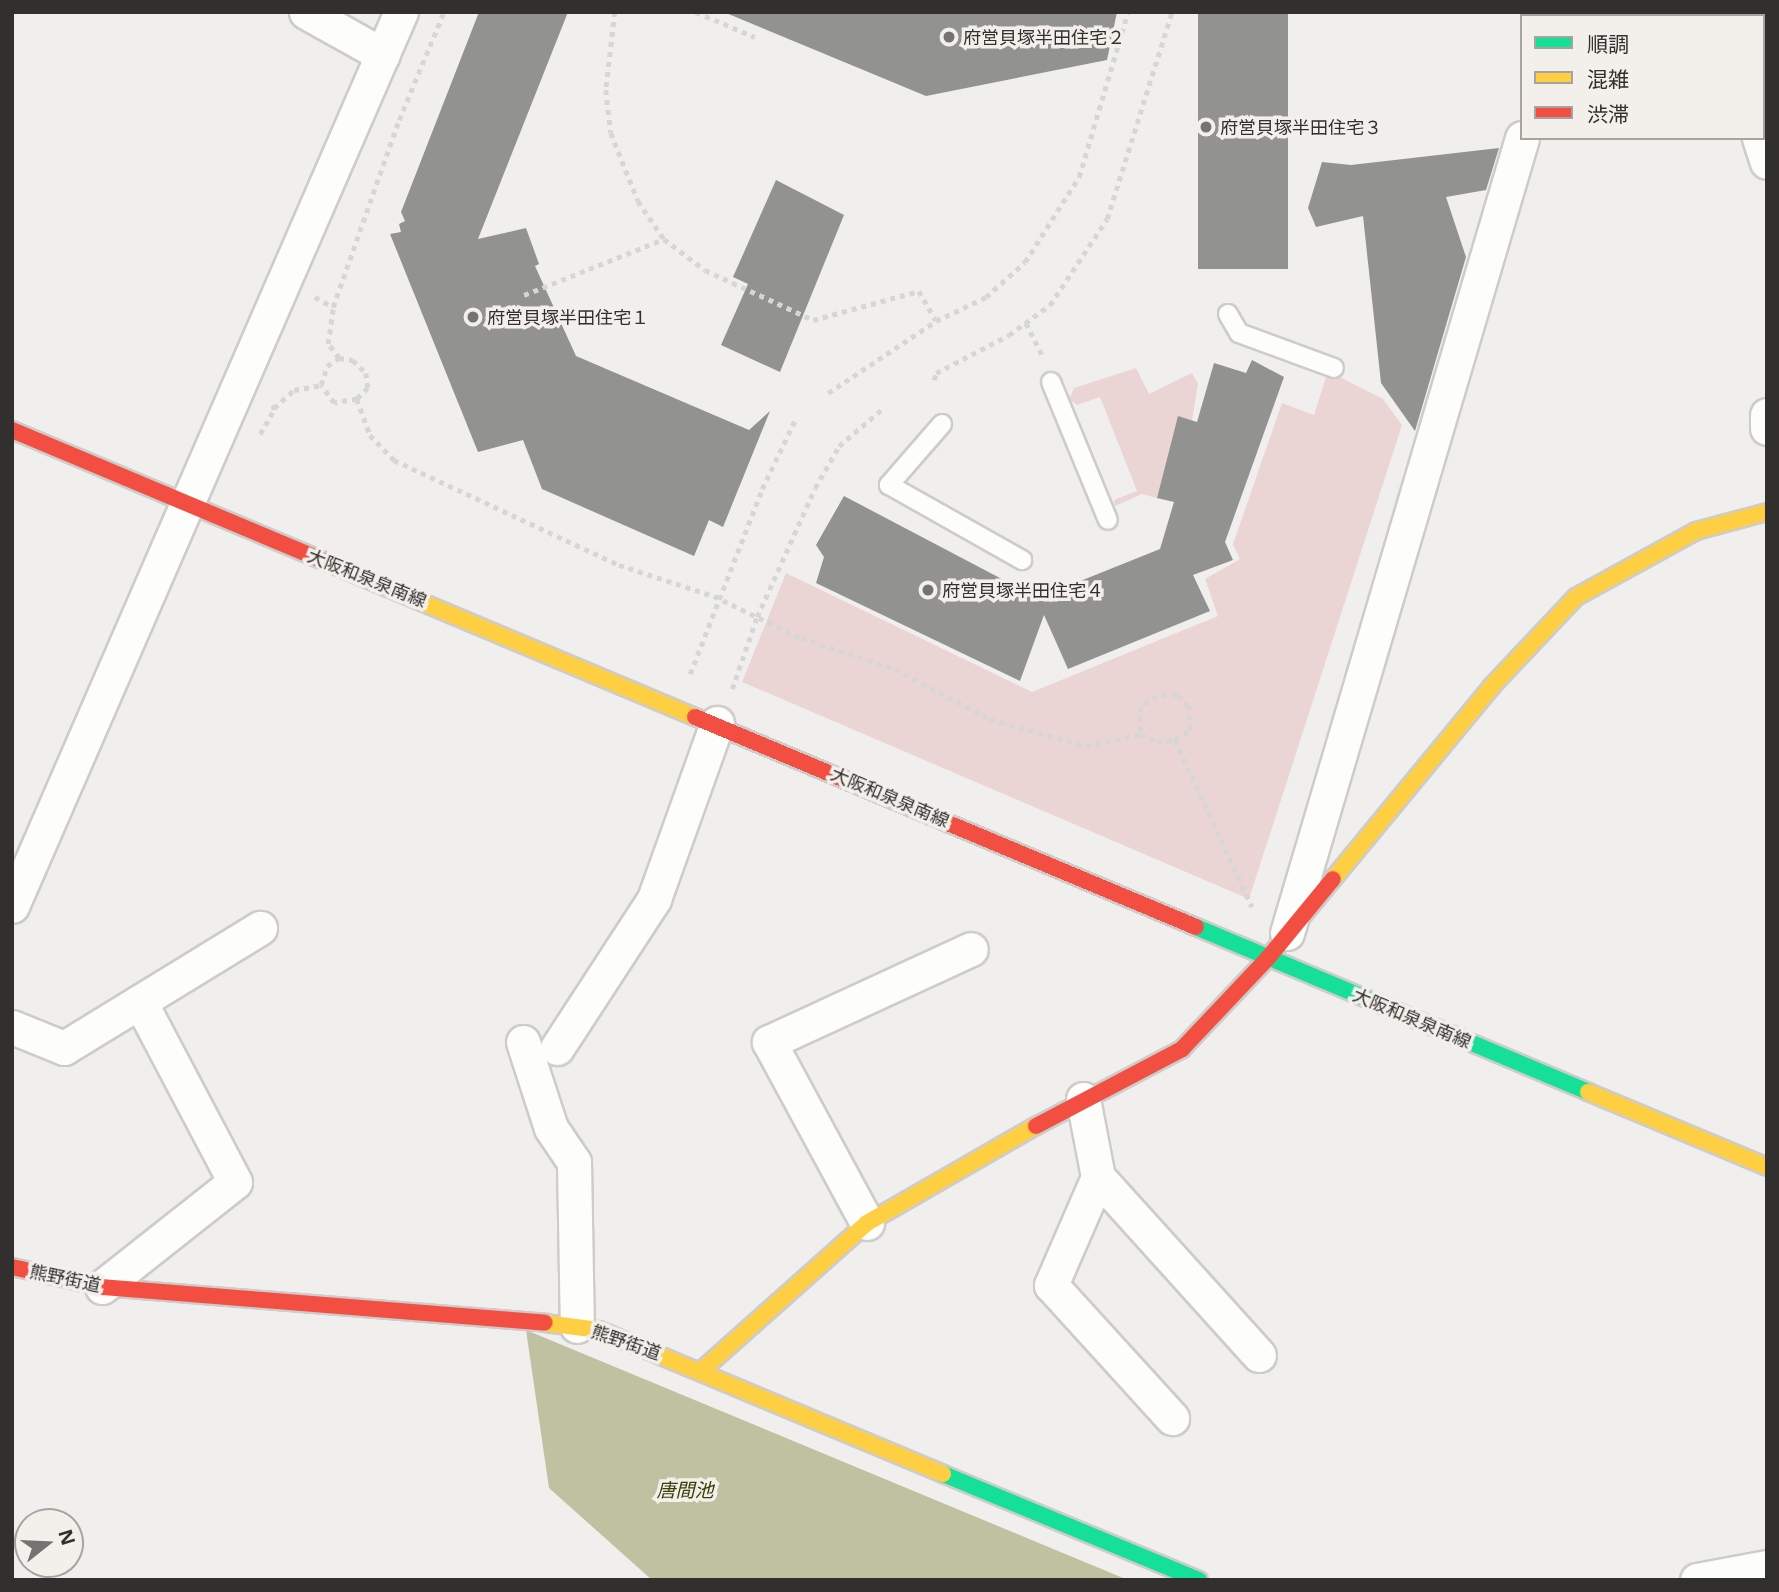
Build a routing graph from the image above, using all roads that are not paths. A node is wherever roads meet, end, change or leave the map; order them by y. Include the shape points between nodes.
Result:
1 (306, 12) edge
2 (401, 12) edge
3 (383, 55) junction
4 (1521, 140) edge
5 (1760, 140) edge
6 (1767, 162) edge
7 (1228, 314) dead end
8 (1334, 368) dead end
9 (1051, 382) road end
10 (1767, 415) edge
11 (942, 425) dead end
12 (1767, 428) edge
13 (12, 430) edge
14 (184, 503) junction
15 (1767, 512) edge
16 (1108, 520) dead end
17 (1022, 560) dead end
18 (724, 708) junction
19 (12, 906) edge
20 (260, 928) dead end
21 (1277, 945) junction
22 (971, 949) dead end
23 (140, 1002) junction
24 (12, 1027) edge
25 (523, 1042) dead end
26 (557, 1048) dead end
27 (1083, 1099) junction
28 (1767, 1167) edge
29 (1098, 1177) junction
30 (867, 1223) junction
31 (12, 1267) edge
32 (102, 1287) junction
33 (577, 1326) junction
34 (1259, 1354) dead end
35 (702, 1370) junction
36 (1172, 1418) dead end
37 (1767, 1567) edge
38 (1199, 1580) edge
39 (1697, 1580) edge

1 - 3 street
2 - 3 street
3 - 14 street
4 - 21 street
5 - 6 street
7 - 8 lane via 1239,332
9 - 16 lane
10 - 12 street
11 - 17 lane via 889,485
13 - 14 street, 大阪和泉泉南線
14 - 18 street, 大阪和泉泉南線
14 - 19 street
15 - 21 street via 1696,531 1576,597 1492,686
18 - 21 street, 大阪和泉泉南線
18 - 26 street via 653,899
20 - 23 street
21 - 27 street via 1182,1049
21 - 28 street, 大阪和泉泉南線
22 - 30 street via 769,1042
23 - 24 street via 64,1048
23 - 32 street via 235,1182
25 - 33 street via 551,1128 574,1162
27 - 29 street
27 - 30 street
29 - 34 street
29 - 36 street via 1051,1285
30 - 35 street
31 - 32 street, 熊野街道
32 - 33 street, 熊野街道 via 489,1315
33 - 35 street, 熊野街道 via 599,1330
35 - 38 street, 熊野街道
37 - 39 street

